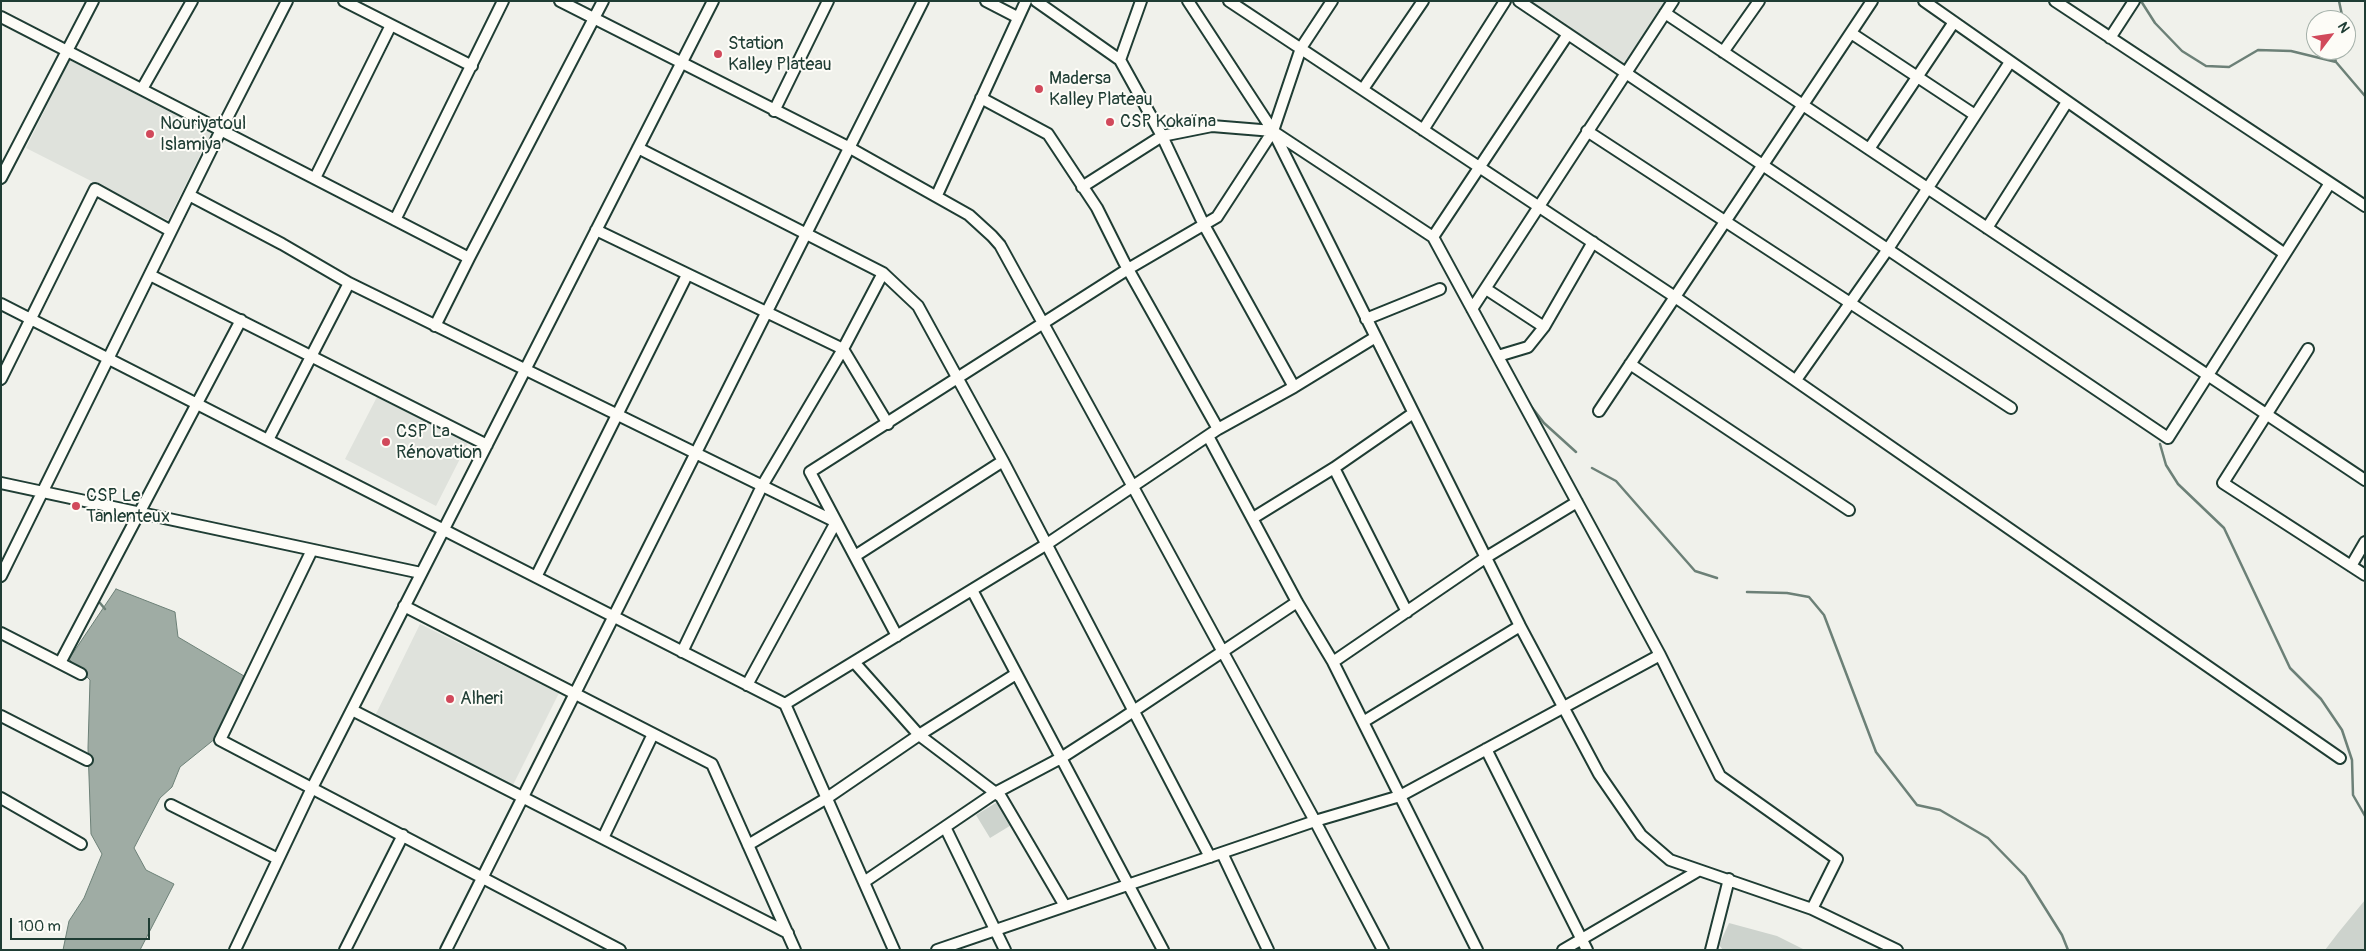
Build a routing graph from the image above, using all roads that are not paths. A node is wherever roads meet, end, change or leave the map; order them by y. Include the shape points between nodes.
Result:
1 (92, 1) edge
2 (192, 1) edge
3 (287, 1) edge
4 (344, 1) edge
5 (503, 1) edge
6 (560, 1) edge
7 (603, 1) edge
8 (713, 1) edge
9 (828, 1) edge
10 (923, 1) edge
11 (986, 1) edge
12 (1026, 1) edge
13 (1036, 1) edge
14 (1141, 1) edge
15 (1188, 1) edge
16 (1332, 1) edge
17 (1423, 1) edge
18 (1505, 1) edge
19 (1520, 1) edge
20 (1673, 1) edge
21 (1759, 1) edge
22 (1872, 1) edge
23 (1924, 1) edge
24 (2055, 1) edge
25 (2134, 1) edge
26 (1231, 2) edge
27 (1665, 13) junction
28 (1, 17) edge
29 (1017, 17) junction
30 (595, 19) junction
31 (1954, 22) junction
32 (391, 25) junction
33 (1851, 33) junction
34 (1568, 34) junction
35 (2110, 38) junction
36 (1301, 48) junction
37 (67, 50) junction
38 (1723, 52) junction
39 (1120, 60) junction
40 (2010, 62) junction
41 (681, 63) junction
42 (472, 66) junction
43 (1626, 73) junction
44 (1917, 77) junction
45 (142, 89) junction
46 (1363, 89) junction
47 (981, 98) junction
48 (2067, 102) junction
49 (1803, 105) junction
50 (774, 111) junction
51 (1975, 115) junction
52 (221, 130) junction
53 (1423, 130) junction
54 (1273, 131) junction
55 (1587, 131) junction
56 (1162, 136) junction
57 (638, 148) junction
58 (850, 148) junction
59 (1869, 149) junction
60 (1763, 165) junction
61 (1480, 166) junction
62 (1, 178) edge
63 (315, 178) junction
64 (2330, 183) junction
65 (1082, 187) junction
66 (1928, 188) junction
67 (189, 195) junction
68 (937, 195) junction
69 (1538, 205) junction
70 (2365, 206) edge
71 (396, 220) junction
72 (1725, 222) junction
73 (1204, 225) junction
74 (1987, 228) junction
75 (596, 230) junction
76 (171, 231) junction
77 (806, 235) junction
78 (1434, 237) junction
79 (1593, 242) junction
80 (1888, 249) junction
81 (2285, 254) junction
82 (468, 258) junction
83 (1128, 269) junction
84 (883, 274) junction
85 (150, 275) junction
86 (687, 275) junction
87 (349, 283) junction
88 (1440, 289) dead end
89 (1486, 289) junction
90 (1675, 297) junction
91 (1850, 302) junction
92 (1, 304) edge
93 (1472, 309) junction
94 (766, 313) junction
95 (1366, 319) junction
96 (31, 320) junction
97 (241, 320) junction
98 (1044, 325) junction
99 (435, 326) junction
100 (1544, 327) junction
101 (1374, 338) junction
102 (843, 349) junction
103 (2308, 349) dead end
104 (312, 356) junction
105 (1498, 356) junction
106 (108, 359) junction
107 (1630, 364) junction
108 (525, 370) junction
109 (2208, 375) junction
110 (1, 379) edge
111 (958, 379) junction
112 (1796, 380) junction
113 (1294, 387) junction
114 (198, 404) junction
115 (2011, 408) dead end
116 (1599, 411) dead end
117 (1412, 414) junction
118 (2266, 414) junction
119 (617, 415) junction
120 (888, 424) junction
121 (1218, 429) junction
122 (1208, 436) junction
123 (268, 440) junction
124 (487, 445) junction
125 (696, 453) junction
126 (1003, 461) junction
127 (1334, 468) junction
128 (2365, 480) edge
129 (1, 483) edge
130 (762, 486) junction
131 (1133, 487) junction
132 (43, 491) junction
133 (1577, 502) junction
134 (1849, 510) dead end
135 (139, 511) junction
136 (1253, 518) junction
137 (836, 522) junction
138 (443, 530) junction
139 (2365, 542) edge
140 (1047, 544) junction
141 (312, 550) junction
142 (855, 556) junction
143 (1484, 558) junction
144 (2351, 566) junction
145 (421, 573) junction
146 (2365, 575) edge
147 (1, 576) edge
148 (536, 577) junction
149 (972, 590) junction
150 (1297, 602) junction
151 (404, 606) junction
152 (1407, 612) junction
153 (614, 617) junction
154 (1520, 626) junction
155 (1, 633) edge
156 (897, 636) junction
157 (682, 652) junction
158 (1223, 652) junction
159 (1660, 655) junction
160 (854, 662) junction
161 (1333, 662) junction
162 (60, 663) junction
163 (81, 674) dead end
164 (1016, 674) junction
165 (747, 685) junction
166 (575, 694) junction
167 (785, 704) junction
168 (1563, 708) junction
169 (352, 710) junction
170 (1134, 711) junction
171 (1, 716) edge
172 (1363, 722) junction
173 (653, 734) junction
174 (919, 735) junction
175 (1486, 749) junction
176 (1061, 758) junction
177 (2340, 758) dead end
178 (87, 760) dead end
179 (312, 788) junction
180 (995, 793) junction
181 (1400, 796) junction
182 (523, 797) junction
183 (1, 798) edge
184 (828, 798) junction
185 (171, 805) dead end
186 (1315, 821) junction
187 (944, 827) junction
188 (403, 835) junction
189 (603, 838) junction
190 (81, 844) dead end
191 (748, 845) junction
192 (1222, 853) junction
193 (1210, 857) junction
194 (278, 859) junction
195 (1698, 871) junction
196 (483, 877) junction
197 (1729, 879) junction
198 (864, 882) junction
199 (1128, 884) junction
200 (1065, 906) junction
201 (1812, 909) junction
202 (996, 930) junction
203 (788, 933) junction
204 (1582, 939) junction
205 (234, 950) edge
206 (345, 950) edge
207 (446, 950) edge
208 (620, 950) edge
209 (795, 950) edge
210 (894, 950) edge
211 (937, 950) edge
212 (1005, 950) edge
213 (1162, 950) edge
214 (1268, 950) edge
215 (1383, 950) edge
216 (1477, 950) edge
217 (1562, 950) edge
218 (1587, 950) edge
219 (1711, 950) edge
220 (1897, 950) edge

1 - 37 street
2 - 45 street
3 - 52 street
4 - 32 street
5 - 42 street
6 - 30 street
7 - 30 street
8 - 41 street
9 - 50 street
10 - 58 street
11 - 29 street
12 - 29 street
13 - 39 street
14 - 39 street
15 - 54 street
16 - 36 street
17 - 46 street
18 - 53 street
19 - 34 street
20 - 27 street
21 - 38 street
22 - 33 street
23 - 31 street
24 - 35 street
25 - 35 street
26 - 36 street
27 - 38 street
27 - 43 street
28 - 37 street
29 - 47 street
30 - 41 street
30 - 82 street
31 - 40 street
31 - 44 street
32 - 42 street
32 - 63 street
33 - 44 street
33 - 49 street
34 - 43 street
34 - 61 street
35 - 64 street
36 - 46 street
36 - 54 street
37 - 45 street
37 - 62 street
38 - 49 street
39 - 56 street
40 - 48 street
40 - 51 street
41 - 50 street
41 - 57 street
42 - 71 street
43 - 55 street
43 - 60 street
44 - 51 street
44 - 59 street
45 - 52 street
46 - 53 street
47 - 65 street via 1048,134
47 - 68 street
48 - 74 street
48 - 81 street
49 - 59 street
49 - 60 street
50 - 58 street
51 - 66 street
52 - 63 street
52 - 67 street
53 - 61 street
54 - 56 street via 1212,126
54 - 73 street via 1217,217
54 - 78 street
54 - 95 street
55 - 69 street
55 - 72 street
56 - 65 street
56 - 73 street
57 - 75 street
57 - 77 street
58 - 68 street
58 - 77 street
59 - 66 street
60 - 72 street
60 - 80 street
61 - 69 street
61 - 78 street
63 - 71 street
64 - 70 street
64 - 81 street
65 - 83 street via 1097,208
66 - 74 street
66 - 80 street
67 - 76 street
67 - 87 street
68 - 98 street via 973,217 1000,245
69 - 79 street
69 - 89 street
71 - 82 street
72 - 90 street
72 - 91 street
73 - 83 street
73 - 113 street
74 - 109 street
75 - 86 street
75 - 108 street
76 - 85 street
76 - 96 street via 94,189
77 - 84 street
77 - 94 street
78 - 93 street
79 - 90 street
79 - 100 street
80 - 91 street
80 - 109 street via 2168,438
81 - 109 street
82 - 99 street
83 - 98 street
83 - 121 street
84 - 102 street
84 - 111 street via 918,306
85 - 97 street
85 - 106 street
86 - 94 street
86 - 119 street
87 - 99 street
87 - 104 street
88 - 95 street
89 - 93 street
89 - 100 street
90 - 107 street
90 - 112 street
91 - 112 street
91 - 115 street
92 - 96 street
93 - 105 street
94 - 102 street
94 - 125 street
95 - 101 street
96 - 106 street
96 - 110 street
97 - 104 street
97 - 114 street
98 - 111 street
98 - 131 street
99 - 108 street
100 - 105 street via 1528,347
101 - 113 street
101 - 117 street
102 - 120 street
102 - 130 street
103 - 118 street
104 - 123 street
104 - 124 street
105 - 133 street
106 - 114 street
106 - 132 street
107 - 116 street
107 - 134 street
108 - 119 street
108 - 124 street
109 - 118 street
111 - 120 street
111 - 126 street
112 - 177 street
113 - 121 street
114 - 123 street
114 - 135 street
117 - 127 street
117 - 143 street
118 - 128 street
118 - 144 street via 2223,483
119 - 125 street
119 - 148 street
120 - 137 street via 810,472
121 - 122 street
122 - 131 street
122 - 136 street
123 - 138 street
124 - 138 street
125 - 130 street
125 - 153 street
126 - 140 street
126 - 142 street
127 - 136 street
127 - 152 street
129 - 132 street
130 - 137 street
130 - 157 street
131 - 140 street
131 - 158 street
132 - 135 street
132 - 147 street
133 - 143 street
133 - 159 street
135 - 141 street
135 - 162 street
136 - 150 street
137 - 142 street
137 - 165 street
138 - 145 street
138 - 148 street
139 - 144 street
140 - 149 street
140 - 170 street
141 - 145 street
141 - 179 street via 220,740
142 - 156 street
143 - 152 street
143 - 154 street
144 - 146 street
145 - 151 street
148 - 153 street
149 - 156 street
149 - 164 street
150 - 158 street
150 - 161 street
151 - 166 street
151 - 169 street
152 - 161 street
153 - 157 street
153 - 166 street
154 - 168 street
154 - 172 street
155 - 162 street
156 - 160 street
157 - 165 street
158 - 170 street
158 - 186 street
159 - 168 street
159 - 201 street via 1720,776 1837,859
160 - 167 street
160 - 174 street
161 - 172 street
162 - 163 street
164 - 174 street
164 - 176 street
165 - 167 street
166 - 173 street
166 - 182 street
167 - 184 street
168 - 175 street
168 - 195 street via 1604,782 1641,835 1670,860
169 - 179 street
169 - 182 street
170 - 176 street
170 - 193 street
171 - 178 street
172 - 181 street
173 - 189 street
173 - 191 street via 712,764
174 - 180 street
174 - 184 street
175 - 181 street
175 - 204 street
176 - 180 street
176 - 199 street
179 - 188 street
179 - 194 street
180 - 187 street
180 - 200 street via 1001,796
181 - 186 street
181 - 216 street
182 - 189 street
182 - 196 street
183 - 190 street
184 - 191 street
184 - 198 street
185 - 194 street
186 - 192 street
186 - 215 street
187 - 198 street
187 - 202 street
188 - 196 street
188 - 206 street
189 - 203 street
191 - 203 street
192 - 193 street
192 - 214 street
193 - 199 street
194 - 205 street
195 - 197 street
195 - 204 street
196 - 207 street
196 - 208 street
197 - 201 street
197 - 219 street
198 - 210 street
199 - 200 street
199 - 213 street
200 - 202 street
201 - 220 street
202 - 211 street
202 - 212 street
203 - 209 street
204 - 217 street
204 - 218 street

